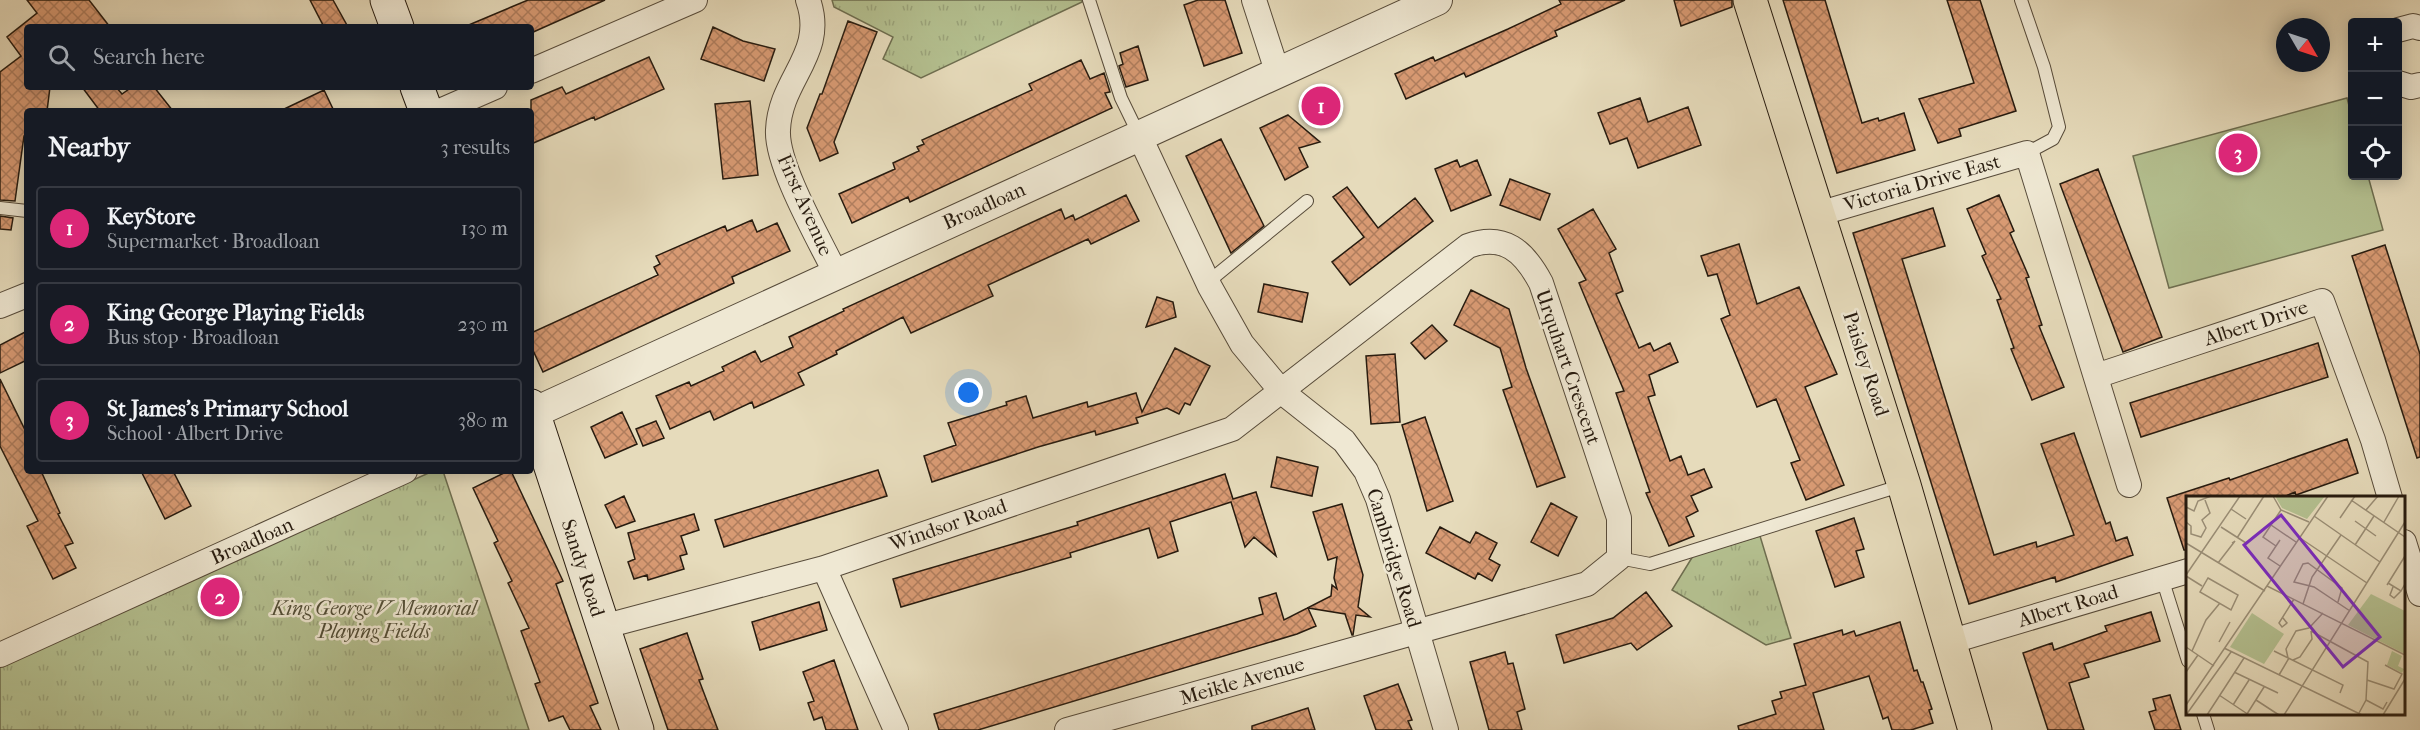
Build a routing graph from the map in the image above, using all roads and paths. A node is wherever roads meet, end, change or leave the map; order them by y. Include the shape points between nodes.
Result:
1 (387, 0) edge
2 (695, 0) edge
3 (808, 0) edge
4 (1089, 0) edge
5 (1254, 0) edge
6 (1437, 0) edge
7 (1750, 0) edge
8 (2021, 0) edge
9 (396, 24) edge
10 (2420, 28) edge
11 (2402, 29) edge
12 (534, 70) edge
13 (1278, 74) junction
14 (2402, 84) edge
15 (2420, 85) edge
16 (418, 90) edge
17 (488, 90) edge
18 (425, 108) edge
19 (447, 108) edge
20 (1139, 135) junction
21 (2027, 153) junction
22 (1307, 201) dead end
23 (0, 208) edge
24 (24, 211) edge
25 (1818, 214) junction
26 (836, 274) junction
27 (1208, 282) junction
28 (24, 296) edge
29 (0, 306) edge
30 (2096, 376) junction
31 (1282, 392) junction
32 (534, 410) edge
33 (534, 417) edge
34 (398, 474) edge
35 (1904, 485) junction
36 (2129, 485) dead end
37 (2389, 496) edge
38 (2405, 548) edge
39 (1619, 558) junction
40 (824, 568) junction
41 (2186, 571) edge
42 (2162, 578) junction
43 (2420, 594) edge
44 (602, 627) junction
45 (1417, 631) junction
46 (1949, 642) junction
47 (0, 656) edge
48 (2186, 658) edge
49 (2203, 715) edge
50 (637, 730) edge
51 (896, 730) edge
52 (1067, 730) edge
53 (1446, 730) edge
54 (1975, 730) edge
55 (2208, 730) edge

1 - 9 main road
2 - 12 street
3 - 26 street, First Avenue via 813,36 808,54 786,92 778,132 785,168
4 - 20 lane via 1121,98
5 - 13 street
6 - 13 street, Broadloan
7 - 25 main road, Paisley Road
8 - 21 lane via 2059,127 2053,139
10 - 11 street
13 - 20 street, Broadloan
14 - 15 street
16 - 18 main road
17 - 19 street
20 - 26 street, Broadloan
20 - 27 street, Cambridge Road
21 - 25 street, Victoria Drive East
21 - 30 street
22 - 27 lane
23 - 24 lane
25 - 35 main road, Paisley Road
26 - 32 street, Broadloan
27 - 31 street, Cambridge Road via 1242,344
28 - 29 street
30 - 36 street
30 - 37 street, Albert Drive via 2322,301
31 - 39 street, Urquhart Crescent via 1468,246 1485,240 1503,243 1521,254 1541,283 1619,518
31 - 40 street, Windsor Road via 1232,429
31 - 45 street, Cambridge Road via 1344,441 1366,471
33 - 44 main road, Sandy Road
34 - 47 street, Broadloan
35 - 39 lane via 1650,564
35 - 46 main road, Paisley Road
38 - 43 street
39 - 45 street via 1587,584
40 - 44 street, Windsor Road
40 - 51 street
41 - 42 street, Albert Road
42 - 46 street, Albert Road
42 - 48 lane
44 - 50 main road, Sandy Road
45 - 52 street, Meikle Avenue
45 - 53 street, Cambridge Road
46 - 54 main road, Paisley Road
49 - 55 lane

